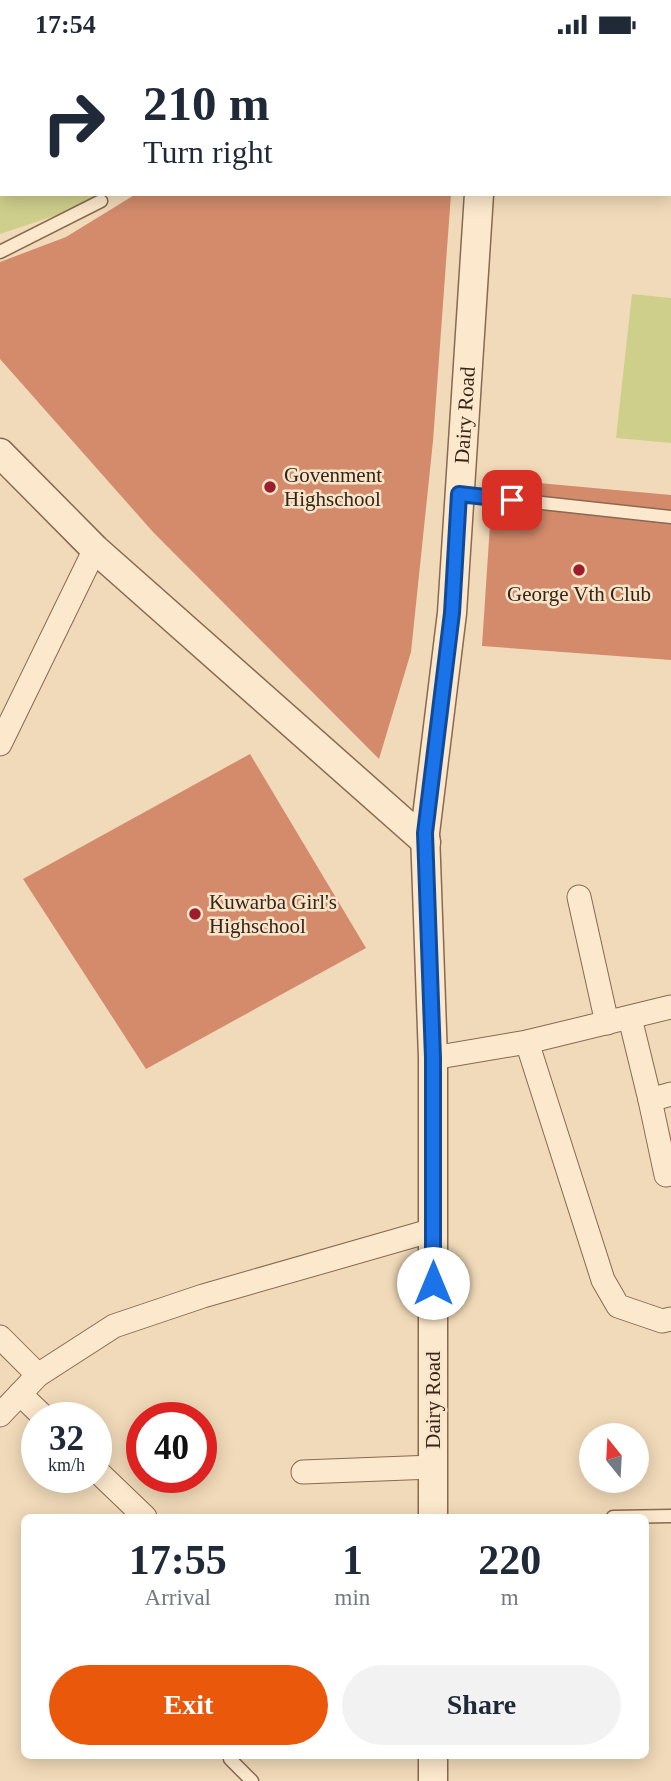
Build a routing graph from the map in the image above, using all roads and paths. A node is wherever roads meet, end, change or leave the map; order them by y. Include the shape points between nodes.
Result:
1 (479, 196) edge
2 (101, 201) dead end
3 (0, 252) edge
4 (0, 453) edge
5 (459, 494) junction
6 (671, 517) edge
7 (95, 549) junction
8 (0, 744) edge
9 (426, 842) junction
10 (579, 897) dead end
11 (671, 1007) edge
12 (618, 1020) junction
13 (527, 1042) junction
14 (433, 1058) junction
15 (661, 1097) edge
16 (666, 1175) dead end
17 (433, 1230) junction
18 (671, 1319) edge
19 (0, 1337) edge
20 (38, 1374) junction
21 (20, 1394) junction
22 (28, 1402) edge
23 (0, 1415) edge
24 (433, 1467) junction
25 (303, 1472) dead end
26 (112, 1485) edge
27 (142, 1514) edge
28 (433, 1514) edge
29 (649, 1516) edge
30 (671, 1516) edge
31 (230, 1759) dead end
32 (433, 1759) edge
33 (252, 1781) edge
34 (433, 1781) edge

1 - 5 street, Dairy Road
2 - 3 lane
4 - 7 street
5 - 6 lane
5 - 9 street, Dairy Road via 452,613
7 - 8 street
7 - 9 street
9 - 14 street, Dairy Road
10 - 12 street
11 - 12 street
12 - 13 street
12 - 15 street
13 - 14 street
13 - 18 street via 603,1280 618,1306 662,1321
14 - 17 street, Dairy Road
15 - 16 street
17 - 20 street via 203,1296 114,1327
17 - 24 street, Dairy Road
19 - 20 street
20 - 21 street
21 - 22 street
21 - 23 street
24 - 25 street
24 - 28 street, Dairy Road
26 - 27 street
29 - 30 lane
31 - 33 lane
32 - 34 street

